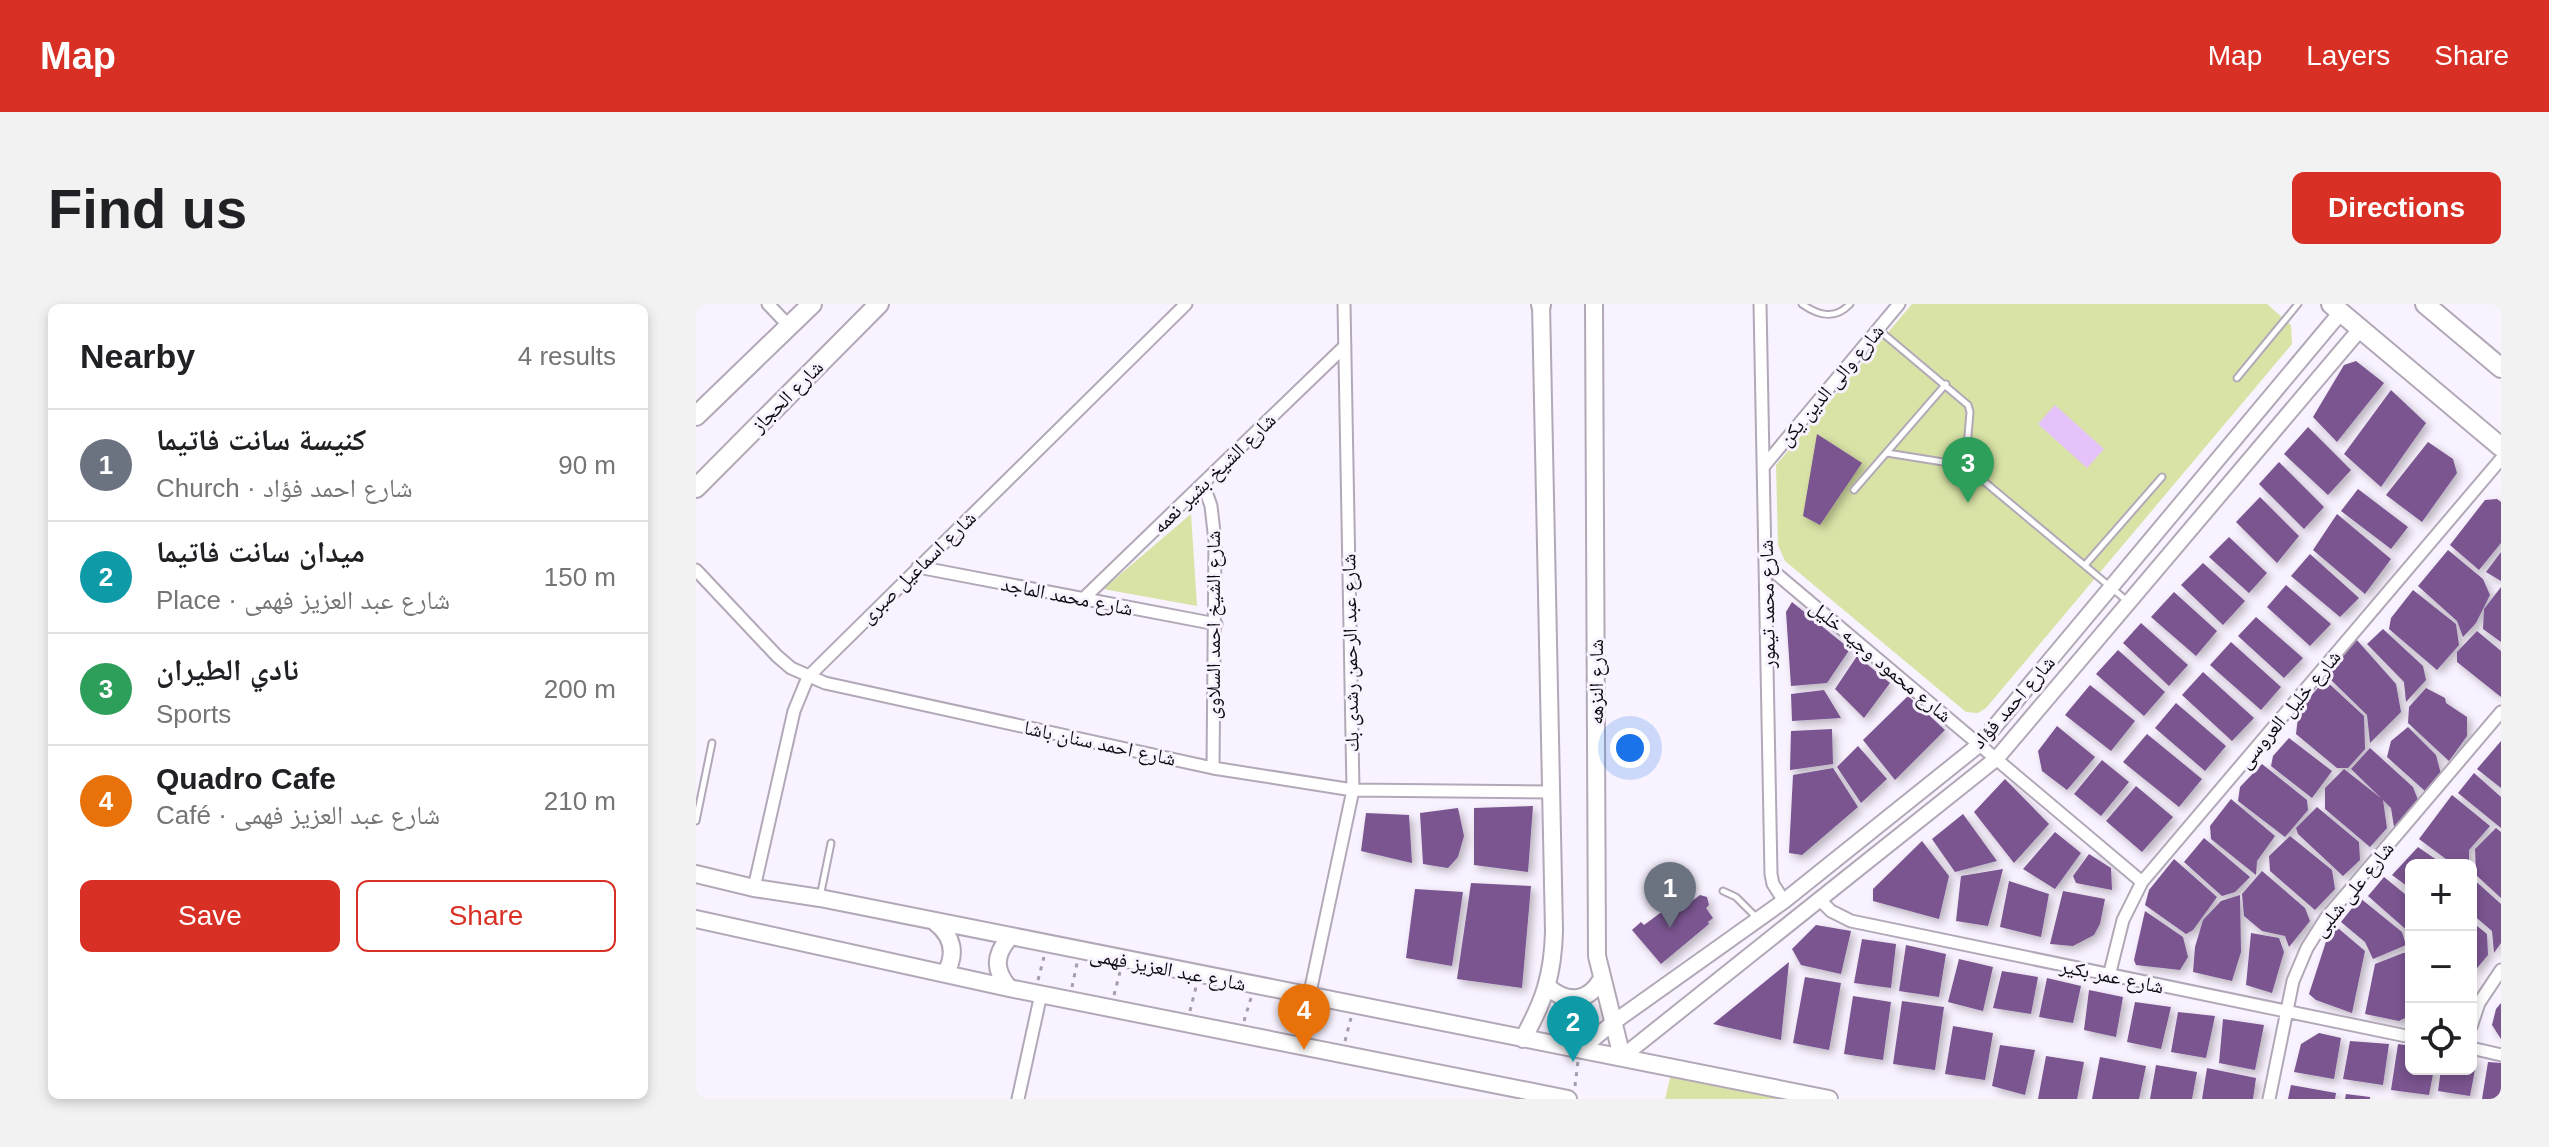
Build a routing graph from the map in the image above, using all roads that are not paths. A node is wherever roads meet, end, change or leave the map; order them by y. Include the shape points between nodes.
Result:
1 (768, 304) edge
2 (812, 304) edge
3 (879, 304) edge
4 (1186, 304) edge
5 (1344, 304) edge
6 (1541, 304) edge
7 (1594, 304) edge
8 (1760, 304) edge
9 (1802, 304) edge
10 (1850, 304) edge
11 (1899, 304) edge
12 (2298, 304) edge
13 (2425, 304) edge
14 (2336, 308) edge
15 (789, 326) junction
16 (2361, 328) junction
17 (1878, 329) junction
18 (1345, 346) junction
19 (2501, 368) edge
20 (2237, 378) dead end
21 (1946, 384) junction
22 (696, 416) edge
23 (2501, 447) edge
24 (1886, 453) junction
25 (2501, 459) edge
26 (1764, 466) junction
27 (1969, 467) junction
28 (2162, 477) dead end
29 (1203, 483) junction
30 (696, 488) edge
31 (1854, 490) dead end
32 (1766, 565) junction
33 (2085, 565) junction
34 (918, 567) junction
35 (696, 570) edge
36 (2111, 587) junction
37 (1083, 599) junction
38 (2129, 602) junction
39 (1216, 624) junction
40 (808, 677) junction
41 (2501, 712) edge
42 (712, 743) dead end
43 (1980, 744) junction
44 (1997, 758) junction
45 (1213, 768) junction
46 (1353, 790) junction
47 (1552, 792) junction
48 (696, 821) edge
49 (831, 843) dead end
50 (696, 874) edge
51 (2142, 882) junction
52 (754, 888) junction
53 (1723, 891) dead end
54 (820, 898) junction
55 (1820, 900) junction
56 (1784, 901) junction
57 (696, 919) edge
58 (1758, 919) junction
59 (935, 922) junction
60 (1009, 938) junction
61 (2501, 970) edge
62 (945, 974) junction
63 (2109, 976) junction
64 (1601, 980) junction
65 (1548, 987) junction
66 (1009, 988) junction
67 (1038, 993) junction
68 (1307, 997) junction
69 (2477, 1009) edge
70 (2286, 1013) junction
71 (1614, 1022) junction
72 (2405, 1036) edge
73 (1523, 1039) junction
74 (2477, 1049) edge
75 (1580, 1050) junction
76 (2501, 1055) edge
77 (1622, 1057) junction
78 (1572, 1093) edge
79 (1524, 1096) edge
80 (1018, 1099) edge
81 (1829, 1099) edge
82 (2269, 1099) edge

1 - 15 street
2 - 15 main road
3 - 30 main road, شارع الحجاز
4 - 34 street, شارع اسماعيل صبرى
5 - 18 street, شارع عبد الرحمن رشدى بك
6 - 47 main road
7 - 64 main road, شارع النزهه
8 - 26 street, شارع محمد تيمور
9 - 10 lane via 1827,315 1841,313
11 - 17 street, شارع والى الدين يكن
12 - 20 lane
13 - 19 main road
14 - 16 main road
14 - 36 street, شارع احمد فؤاد
15 - 22 main road
16 - 23 main road
16 - 38 street, شارع احمد فؤاد
17 - 21 lane
17 - 26 street, شارع والى الدين يكن
18 - 29 street, شارع الشيخ بشير نعمه
18 - 46 street, شارع عبد الرحمن رشدى بك
21 - 24 lane
21 - 27 lane via 1970,412
24 - 27 lane
24 - 31 lane
25 - 51 street, شارع خليل العروسى
26 - 32 street, شارع محمد تيمور
27 - 33 lane
28 - 33 lane
29 - 37 street, شارع الشيخ بشير نعمه
29 - 39 street, شارع الشيخ احمد السلاوى via 1215,541
32 - 43 street, شارع محمود وجيه خليل
32 - 56 street, شارع محمد تيمور via 1771,874
33 - 36 lane
34 - 37 street, شارع محمد الماجد
34 - 40 street, شارع اسماعيل صبرى
35 - 40 street, شارع احمد سنان باشا via 777,656
36 - 38 lane
36 - 43 street, شارع احمد فؤاد
37 - 39 street, شارع محمد الماجد
38 - 44 street, شارع احمد فؤاد
39 - 45 street, شارع الشيخ احمد السلاوى
40 - 45 street, شارع احمد سنان باشا
40 - 52 street, شارع اسماعيل صبرى via 794,711
41 - 70 street, شارع على شلبى via 2326,918 2293,981
42 - 48 lane
43 - 44 street, شارع محمود وجيه خليل
43 - 56 street, شارع احمد فؤاد
44 - 51 street, شارع محمود وجيه خليل
44 - 55 street, شارع احمد فؤاد
45 - 46 street, شارع احمد سنان باشا
46 - 47 street, شارع احمد سنان باشا
46 - 68 street, شارع عبد الرحمن رشدى بك
47 - 65 main road via 1554,931
49 - 54 lane
50 - 52 main road, شارع عبد العزيز فهمى
51 - 63 street, شارع خليل العروسى via 2123,920
52 - 54 main road, شارع عبد العزيز فهمى
53 - 58 lane
54 - 59 main road, شارع عبد العزيز فهمى
55 - 63 street, شارع عمر بكير via 1851,921
55 - 77 street, شارع احمد فؤاد
56 - 58 street, شارع احمد فؤاد
57 - 62 main road
58 - 71 street, شارع احمد فؤاد
59 - 60 main road, شارع عبد العزيز فهمى
59 - 62 main road via 953,951
60 - 66 main road via 996,963
60 - 68 main road, شارع عبد العزيز فهمى
61 - 69 street
62 - 66 main road
63 - 70 street, شارع عمر بكير
64 - 65 main road via 1578,999
64 - 71 main road, شارع النزهه
65 - 73 main road
66 - 67 main road
67 - 79 main road
67 - 80 street
68 - 73 main road, شارع عبد العزيز فهمى
70 - 72 street, شارع عمر بكير
70 - 82 street, شارع على شلبى
71 - 75 street, شارع احمد فؤاد
71 - 77 main road, شارع النزهه
73 - 75 main road, شارع عبد العزيز فهمى
74 - 76 street
75 - 77 main road, شارع عبد العزيز فهمى
77 - 81 main road, شارع عبد العزيز فهمى
78 - 79 main road

